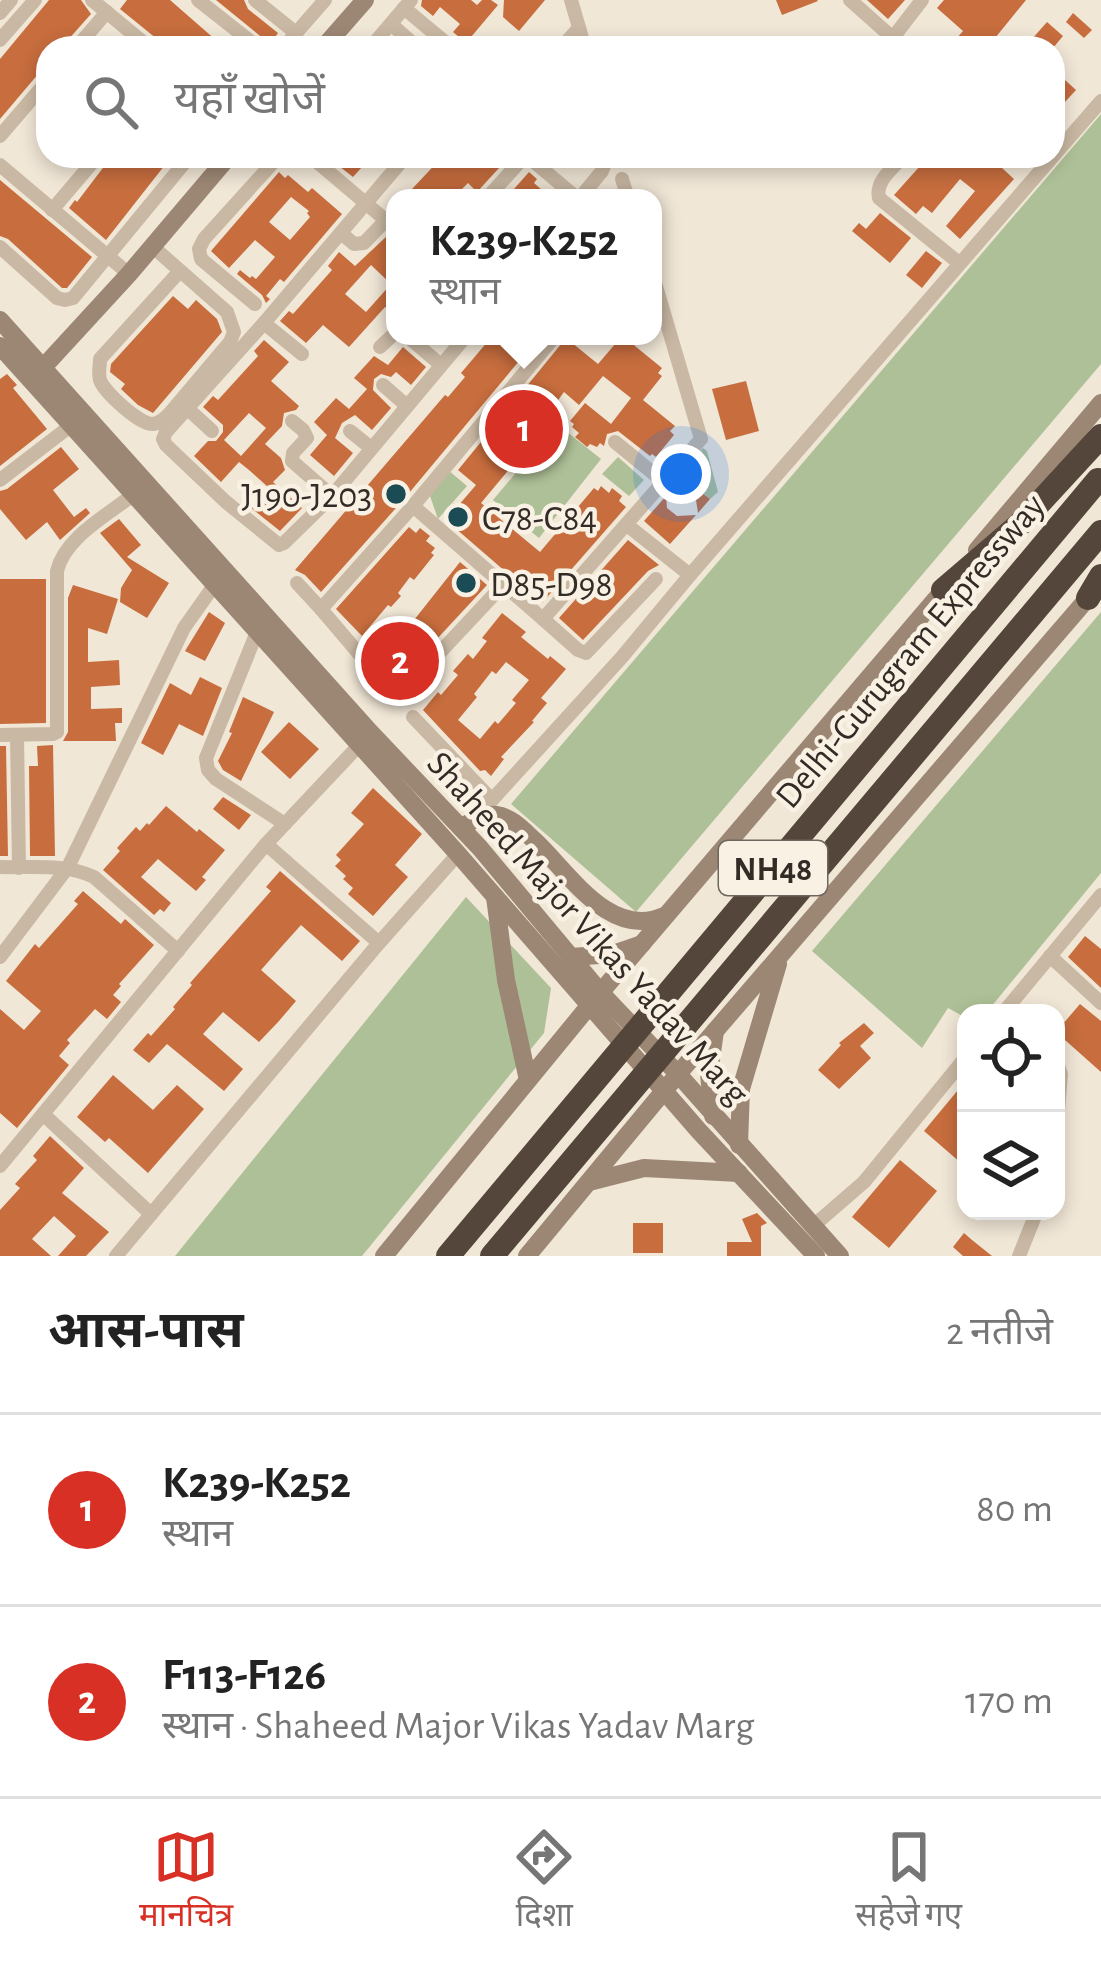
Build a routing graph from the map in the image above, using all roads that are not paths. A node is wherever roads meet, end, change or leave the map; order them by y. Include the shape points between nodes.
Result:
1 (11, 0) edge
2 (35, 0) edge
3 (92, 0) edge
4 (197, 0) edge
5 (325, 0) edge
6 (365, 0) edge
7 (572, 0) edge
8 (850, 0) edge
9 (922, 0) edge
10 (264, 3) edge
11 (408, 4) edge
12 (106, 12) junction
13 (0, 13) edge
14 (391, 24) junction
15 (579, 28) junction
16 (296, 33) junction
17 (86, 36) edge
18 (135, 36) edge
19 (244, 36) edge
20 (293, 36) edge
21 (334, 36) edge
22 (380, 36) edge
23 (404, 36) edge
24 (440, 36) edge
25 (572, 36) edge
26 (581, 36) edge
27 (883, 36) edge
28 (893, 36) edge
29 (0, 40) edge
30 (36, 94) edge
31 (1101, 101) edge
32 (0, 136) edge
33 (1065, 144) edge
34 (0, 165) edge
35 (88, 168) edge
36 (180, 168) edge
37 (219, 168) edge
38 (268, 168) edge
39 (324, 168) edge
40 (396, 168) edge
41 (541, 168) edge
42 (893, 168) edge
43 (1044, 169) edge
44 (622, 179) dead end
45 (568, 189) edge
46 (625, 189) edge
47 (366, 204) junction
48 (52, 210) junction
49 (386, 221) edge
50 (386, 227) edge
51 (341, 233) junction
52 (152, 246) junction
53 (0, 247) edge
54 (108, 256) junction
55 (959, 263) junction
56 (180, 271) junction
57 (129, 274) junction
58 (255, 304) dead end
59 (662, 307) edge
60 (0, 320) edge
61 (264, 322) junction
62 (386, 341) edge
63 (417, 345) edge
64 (458, 345) edge
65 (547, 345) edge
66 (0, 346) edge
67 (380, 346) dead end
68 (302, 354) dead end
69 (441, 365) junction
70 (38, 374) junction
71 (383, 385) dead end
72 (1101, 403) edge
73 (406, 406) junction
74 (188, 409) junction
75 (292, 421) dead end
76 (73, 424) junction
77 (212, 430) dead end
78 (350, 431) dead end
79 (1101, 436) edge
80 (615, 442) dead end
81 (371, 448) junction
82 (1100, 478) edge
83 (0, 480) edge
84 (664, 482) junction
85 (134, 494) junction
86 (332, 496) junction
87 (413, 506) junction
88 (629, 522) junction
89 (1101, 532) edge
90 (685, 571) junction
91 (656, 579) dead end
92 (297, 583) dead end
93 (215, 584) junction
94 (503, 585) junction
95 (1097, 586) edge
96 (943, 590) junction
97 (321, 609) junction
98 (543, 619) junction
99 (257, 632) junction
100 (413, 717) dead end
101 (8, 735) edge
102 (364, 739) junction
103 (492, 800) junction
104 (284, 824) junction
105 (461, 827) junction
106 (266, 844) junction
107 (458, 854) junction
108 (0, 867) edge
109 (68, 867) junction
110 (19, 868) junction
111 (1101, 895) edge
112 (495, 897) junction
113 (669, 913) junction
114 (379, 944) junction
115 (643, 944) junction
116 (178, 951) junction
117 (782, 954) junction
118 (1049, 956) junction
119 (0, 957) edge
120 (565, 964) junction
121 (595, 1000) junction
122 (1101, 1003) edge
123 (1010, 1004) edge
124 (715, 1031) junction
125 (564, 1036) junction
126 (957, 1069) edge
127 (528, 1079) junction
128 (671, 1082) junction
129 (44, 1114) junction
130 (713, 1116) junction
131 (691, 1122) junction
132 (634, 1127) junction
133 (739, 1145) junction
134 (0, 1166) edge
135 (739, 1173) junction
136 (587, 1183) junction
137 (151, 1214) junction
138 (1033, 1220) edge
139 (812, 1227) junction
140 (116, 1256) edge
141 (384, 1256) edge
142 (448, 1256) edge
143 (491, 1256) edge
144 (527, 1256) edge
145 (816, 1256) edge
146 (840, 1256) edge
147 (1019, 1256) edge

1 - 13 street
2 - 29 street
3 - 12 street
4 - 19 street
5 - 16 street
6 - 21 main road
7 - 15 street
8 - 27 street
9 - 28 street
10 - 16 street
11 - 14 street
11 - 24 street
12 - 17 street
12 - 18 street
14 - 22 street
14 - 23 street
15 - 25 street
15 - 26 street
16 - 20 street
30 - 32 street
31 - 33 street
34 - 48 street
35 - 48 street
36 - 54 street
37 - 52 main road
38 - 58 street via 199,248 201,259
39 - 47 street
40 - 47 street
41 - 45 street
42 - 55 street via 879,198
43 - 55 street
44 - 46 street
47 - 49 street
47 - 51 street
48 - 54 street
50 - 51 street via 364,243
51 - 61 street
52 - 56 street
52 - 57 main road
53 - 54 street via 65,300
54 - 57 street
55 - 90 street
56 - 56 street via 100,359 102,385 150,424 170,413 234,332 227,312
57 - 70 main road
59 - 84 street via 701,439
60 - 70 main road, Shaheed Major Vikas Yadav Marg
61 - 68 street
61 - 74 street
62 - 67 street
63 - 69 street
64 - 69 street
65 - 87 street
66 - 70 main road, Shaheed Major Vikas Yadav Marg
69 - 73 street
70 - 76 main road, Shaheed Major Vikas Yadav Marg
70 - 102 main road, Shaheed Major Vikas Yadav Marg
71 - 73 street
72 - 96 main road
73 - 81 street
74 - 77 street
74 - 86 street via 166,432 166,445 273,542 284,543
75 - 86 street via 307,438 292,461
76 - 83 street
76 - 85 main road, Shaheed Major Vikas Yadav Marg
78 - 81 street
79 - 96 highway via 1020,524
80 - 84 street
81 - 86 street
82 - 142 highway, Delhi-Gurugram Expressway / NH48, bridge
84 - 88 street
85 - 93 main road, Shaheed Major Vikas Yadav Marg
85 - 101 street via 60,558 58,728
87 - 94 street
87 - 97 street
88 - 90 street
88 - 98 street
89 - 143 highway, Delhi-Gurugram Expressway / NH48, bridge
90 - 103 street via 622,657
91 - 98 street via 586,653
92 - 97 street
93 - 99 main road, Shaheed Major Vikas Yadav Marg
93 - 109 street via 184,628
94 - 97 street via 398,696
94 - 98 street
95 - 117 main road
96 - 113 main road
99 - 102 main road, Shaheed Major Vikas Yadav Marg
99 - 104 street via 206,758 216,779
100 - 103 street
101 - 110 street
102 - 104 street
102 - 105 main road, Shaheed Major Vikas Yadav Marg
102 - 107 main road, Shaheed Major Vikas Yadav Marg
103 - 105 street
104 - 106 street
105 - 113 main road via 482,815 509,819 615,916 643,923
105 - 120 main road, Shaheed Major Vikas Yadav Marg
106 - 114 street
106 - 116 street
107 - 112 main road, Shaheed Major Vikas Yadav Marg
107 - 114 street
108 - 110 street
109 - 110 street
109 - 116 street via 94,877
109 - 119 street
111 - 118 street
112 - 120 main road, Shaheed Major Vikas Yadav Marg
112 - 127 main road
113 - 115 main road
114 - 137 street
115 - 120 main road
115 - 121 main road
116 - 129 street
117 - 124 main road
117 - 133 main road via 741,1089
118 - 122 street
118 - 123 street
120 - 121 main road, Shaheed Major Vikas Yadav Marg
120 - 125 main road
121 - 125 main road
121 - 128 main road, Shaheed Major Vikas Yadav Marg
124 - 128 main road
124 - 130 main road
125 - 127 main road
126 - 139 street via 864,1182
127 - 141 main road
128 - 130 main road, Shaheed Major Vikas Yadav Marg
128 - 131 main road, Shaheed Major Vikas Yadav Marg
128 - 132 main road
129 - 134 street
129 - 137 street
130 - 133 main road, Shaheed Major Vikas Yadav Marg
131 - 132 main road
131 - 135 main road, Shaheed Major Vikas Yadav Marg
132 - 136 main road
133 - 139 main road, Shaheed Major Vikas Yadav Marg
135 - 136 main road via 644,1168
135 - 145 main road, Shaheed Major Vikas Yadav Marg
136 - 144 main road
137 - 140 street
138 - 147 street
139 - 146 main road, Shaheed Major Vikas Yadav Marg

